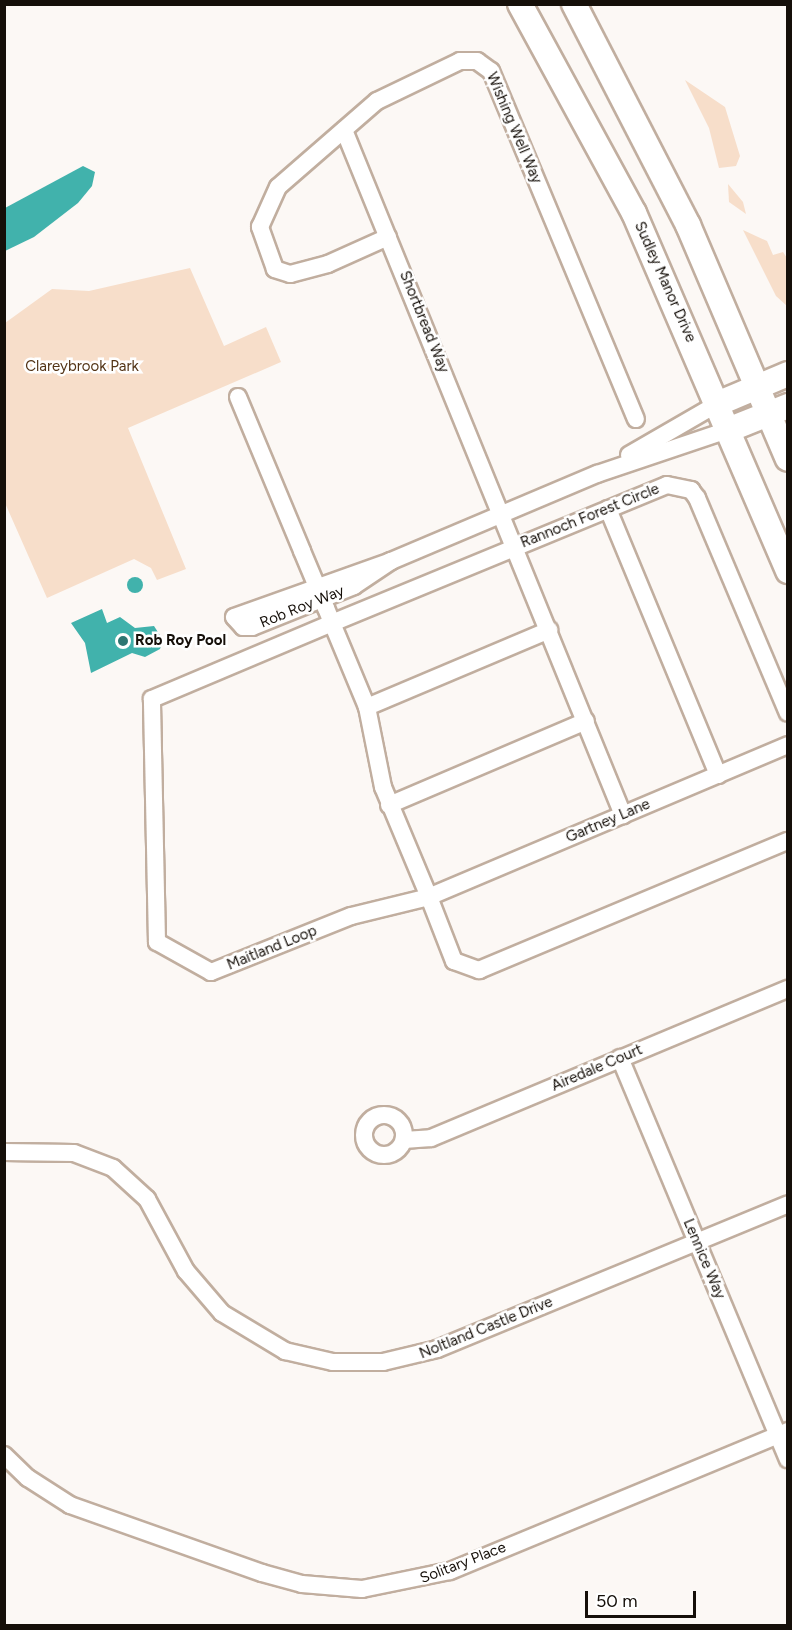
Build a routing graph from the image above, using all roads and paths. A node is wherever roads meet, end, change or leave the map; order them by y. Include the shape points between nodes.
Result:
1 (520, 4) edge
2 (574, 4) edge
3 (344, 130) junction
4 (388, 237) junction
5 (788, 374) edge
6 (758, 387) junction
7 (238, 397) dead end
8 (717, 404) junction
9 (778, 410) edge
10 (636, 419) dead end
11 (728, 430) junction
12 (788, 459) edge
13 (597, 474) junction
14 (608, 509) junction
15 (502, 514) junction
16 (516, 547) junction
17 (788, 571) edge
18 (318, 591) junction
19 (332, 623) junction
20 (549, 630) junction
21 (367, 707) junction
22 (788, 713) edge
23 (586, 721) junction
24 (788, 745) edge
25 (718, 774) junction
26 (390, 805) junction
27 (623, 815) junction
28 (788, 841) edge
29 (429, 897) junction
30 (788, 989) edge
31 (620, 1058) junction
32 (404, 1140) dead end
33 (4, 1152) edge
34 (788, 1204) edge
35 (696, 1242) junction
36 (782, 1433) edge
37 (4, 1455) edge
38 (788, 1459) edge

1 - 8 main road, Sudley Manor Drive via 634,213
2 - 6 main road via 651,147
3 - 4 street, Shortbread Way
3 - 4 street, Wishing Well Way via 269,200 260,227 265,249 275,269 290,274 327,264
3 - 10 street, Wishing Well Way via 393,91 460,61 486,65
4 - 15 street, Shortbread Way
5 - 6 main road
6 - 8 main road
6 - 9 main road
7 - 18 street
8 - 11 main road, Sudley Manor Drive
8 - 13 street, Rob Roy Way
9 - 11 main road
9 - 12 main road
11 - 13 street, Rob Roy Way
11 - 17 main road, Sudley Manor Drive
13 - 15 street, Rob Roy Way
14 - 16 street, Rannoch Forest Circle
14 - 22 street, Rannoch Forest Circle via 667,485 691,490
14 - 25 street
15 - 16 street, Shortbread Way
15 - 18 street, Rob Roy Way
16 - 19 street, Rannoch Forest Circle
16 - 20 street, Shortbread Way
18 - 19 street
19 - 21 street
19 - 29 street, Maitland Loop via 152,699 157,942 211,972 351,916
20 - 21 street
20 - 23 street, Shortbread Way
21 - 26 street
23 - 26 street
23 - 27 street, Shortbread Way
24 - 25 street, Gartney Lane
25 - 27 street, Gartney Lane
26 - 29 street
27 - 29 street, Gartney Lane
28 - 29 street via 479,970 454,961
30 - 31 street, Airedale Court
31 - 32 street, Airedale Court via 431,1138
31 - 35 street, Lennice Way
33 - 35 street, Noltland Castle Drive via 74,1153 113,1168 147,1199 186,1271 222,1313 285,1351 333,1362 383,1362 437,1349
34 - 35 street, Noltland Castle Drive
35 - 36 street, Lennice Way
36 - 37 street, Solitary Place via 450,1572 362,1589 302,1584 262,1573 70,1505 28,1478
36 - 38 street, Lennice Way

